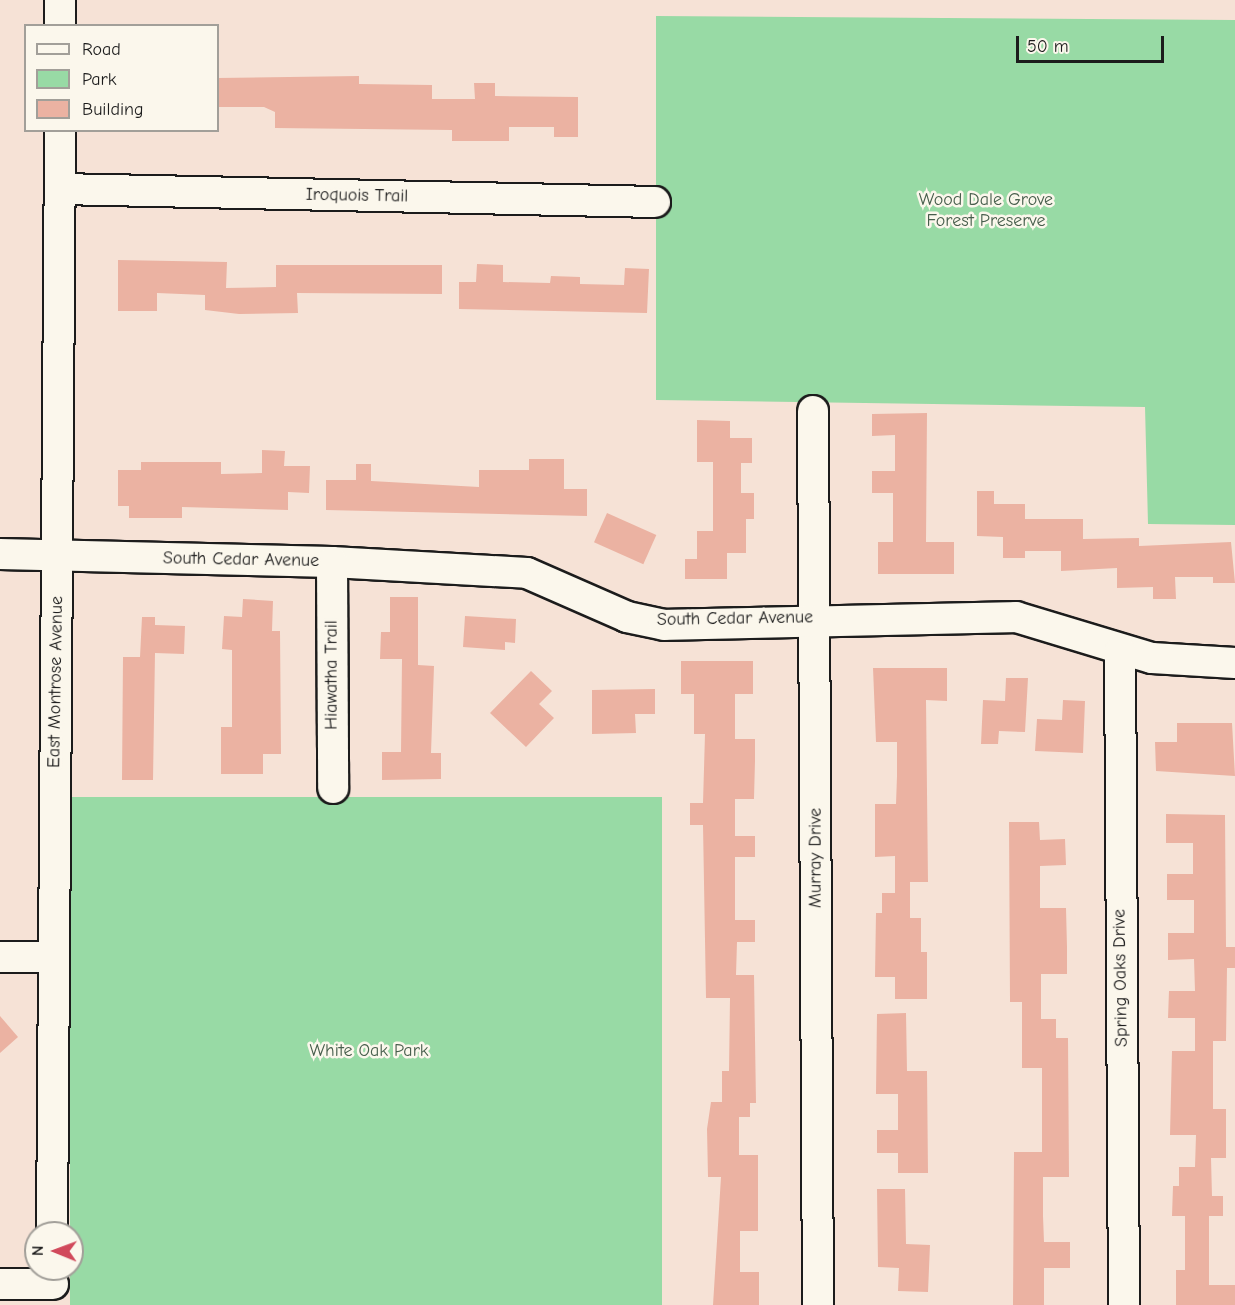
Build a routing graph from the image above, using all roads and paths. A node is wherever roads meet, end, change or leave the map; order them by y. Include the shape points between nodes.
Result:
1 (60, 0) edge
2 (60, 24) edge
3 (60, 132) edge
4 (60, 189) junction
5 (655, 202) dead end
6 (813, 411) dead end
7 (0, 554) edge
8 (58, 555) junction
9 (332, 562) junction
10 (815, 617) junction
11 (1120, 651) junction
12 (1235, 663) edge
13 (333, 788) dead end
14 (0, 957) edge
15 (51, 957) junction
16 (52, 1221) edge
17 (0, 1284) edge
18 (53, 1286) edge
19 (818, 1305) edge
20 (1124, 1305) edge

1 - 2 street
3 - 4 street, East Montrose Avenue
4 - 5 street, Iroquois Trail
4 - 8 street, East Montrose Avenue
6 - 10 street, Murray Drive
7 - 8 street, South Cedar Avenue
8 - 9 street, South Cedar Avenue
8 - 15 street, East Montrose Avenue
9 - 10 street, South Cedar Avenue via 527,573 627,617 664,625
9 - 13 street, Hiawatha Trail
10 - 11 street, South Cedar Avenue via 1016,617
10 - 19 street, Murray Drive
11 - 12 street, South Cedar Avenue
11 - 20 street, Spring Oaks Drive
14 - 15 street
15 - 16 street, East Montrose Avenue
17 - 18 street

